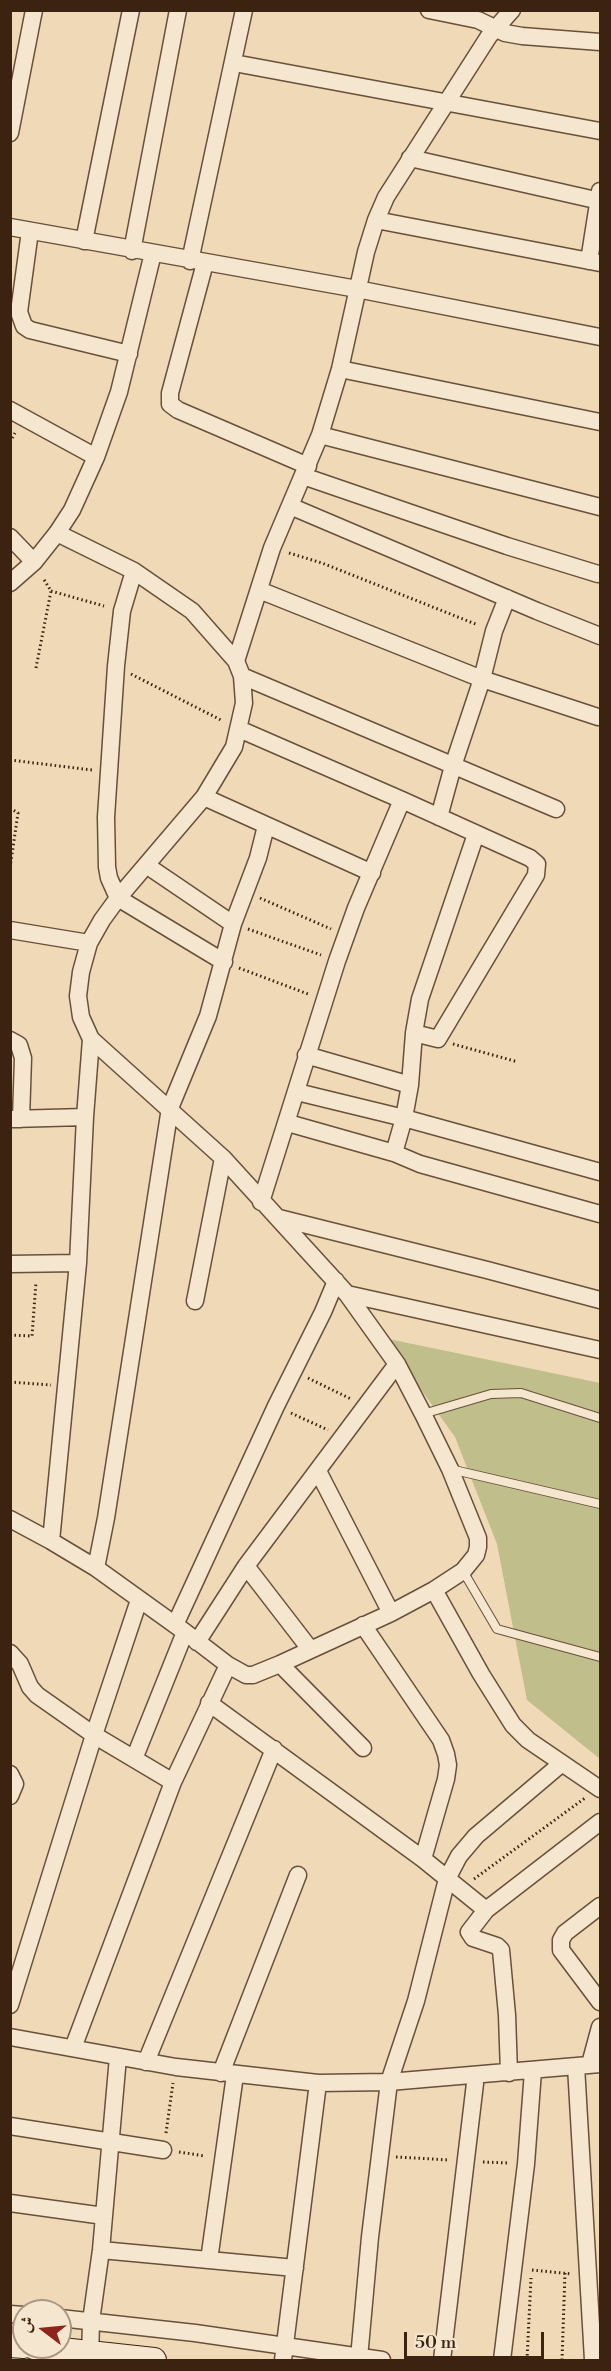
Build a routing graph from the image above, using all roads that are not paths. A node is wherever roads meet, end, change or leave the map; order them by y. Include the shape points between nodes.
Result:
1 (34, 10) edge
2 (131, 10) edge
3 (178, 10) edge
4 (244, 10) edge
5 (429, 10) edge
6 (512, 10) edge
7 (495, 28) junction
8 (600, 42) edge
9 (234, 63) junction
10 (445, 103) junction
11 (600, 131) edge
12 (10, 133) edge
13 (410, 158) junction
14 (600, 197) edge
15 (376, 220) junction
16 (10, 227) edge
17 (30, 231) junction
18 (84, 241) junction
19 (132, 250) junction
20 (153, 253) junction
21 (197, 262) junction
22 (595, 262) edge
23 (357, 290) junction
24 (600, 337) edge
25 (129, 354) junction
26 (340, 369) junction
27 (10, 410) edge
28 (600, 422) edge
29 (320, 435) junction
30 (96, 457) junction
31 (306, 471) junction
32 (290, 506) junction
33 (600, 507) edge
34 (57, 533) junction
35 (10, 537) edge
36 (34, 562) junction
37 (134, 571) junction
38 (598, 574) dead end
39 (10, 583) edge
40 (259, 590) junction
41 (507, 598) junction
42 (600, 636) edge
43 (239, 669) junction
44 (482, 678) junction
45 (598, 717) dead end
46 (239, 729) junction
47 (453, 766) junction
48 (204, 797) junction
49 (402, 800) junction
50 (556, 808) dead end
51 (439, 817) junction
52 (266, 826) junction
53 (476, 834) junction
54 (146, 865) junction
55 (372, 873) junction
56 (118, 898) junction
57 (233, 924) junction
58 (10, 930) edge
59 (89, 943) junction
60 (224, 962) junction
61 (414, 1033) junction
62 (91, 1039) junction
63 (10, 1040) edge
64 (306, 1055) junction
65 (410, 1085) junction
66 (297, 1092) junction
67 (170, 1108) junction
68 (85, 1118) junction
69 (404, 1118) junction
70 (16, 1119) edge
71 (288, 1123) junction
72 (394, 1153) junction
73 (223, 1158) junction
74 (600, 1172) edge
75 (261, 1202) junction
76 (600, 1214) edge
77 (278, 1218) junction
78 (78, 1263) junction
79 (10, 1264) edge
80 (341, 1288) junction
81 (600, 1300) edge
82 (195, 1301) dead end
83 (600, 1350) edge
84 (397, 1364) junction
85 (423, 1414) junction
86 (600, 1418) edge
87 (450, 1469) junction
88 (318, 1471) junction
89 (600, 1504) edge
90 (10, 1519) edge
91 (51, 1540) junction
92 (246, 1566) junction
93 (96, 1568) junction
94 (462, 1571) junction
95 (434, 1590) junction
96 (139, 1600) junction
97 (391, 1613) junction
98 (363, 1625) junction
99 (186, 1633) junction
100 (310, 1649) junction
101 (10, 1653) edge
102 (600, 1657) edge
103 (280, 1664) junction
104 (228, 1665) junction
105 (208, 1703) junction
106 (94, 1735) junction
107 (363, 1748) dead end
108 (274, 1749) junction
109 (134, 1759) junction
110 (561, 1764) junction
111 (10, 1774) edge
112 (173, 1782) junction
113 (599, 1788) edge
114 (10, 1796) edge
115 (600, 1822) edge
116 (423, 1859) junction
117 (298, 1875) dead end
118 (454, 1884) junction
119 (600, 1906) edge
120 (486, 1910) junction
121 (600, 2002) edge
122 (10, 2005) edge
123 (600, 2027) edge
124 (10, 2037) edge
125 (73, 2048) junction
126 (118, 2057) junction
127 (146, 2062) junction
128 (589, 2065) edge
129 (533, 2071) junction
130 (509, 2073) junction
131 (228, 2074) junction
132 (476, 2075) junction
133 (389, 2082) junction
134 (318, 2083) junction
135 (10, 2126) edge
136 (110, 2142) junction
137 (163, 2150) road end
138 (10, 2202) edge
139 (104, 2216) junction
140 (101, 2250) junction
141 (209, 2260) junction
142 (295, 2268) junction
143 (72, 2319) edge
144 (92, 2321) junction
145 (284, 2353) edge
146 (72, 2354) edge
147 (90, 2357) edge
148 (359, 2358) junction
149 (154, 2361) edge
150 (382, 2361) edge
151 (442, 2361) edge
152 (502, 2361) edge
153 (593, 2361) edge

1 - 12 street
2 - 18 street
3 - 19 street
4 - 9 street
5 - 7 street via 478,20
6 - 7 street
7 - 8 street via 522,36
7 - 10 street
9 - 10 street
9 - 21 street
10 - 11 street
10 - 13 street
13 - 14 street
13 - 15 street
14 - 22 street
15 - 22 street
15 - 23 street
16 - 17 street
17 - 18 street
17 - 25 street via 19,312 24,326
18 - 19 street
19 - 20 street
20 - 21 street
20 - 25 street
21 - 23 street
21 - 31 street via 170,404
23 - 24 street
23 - 26 street
25 - 30 street
26 - 28 street
26 - 29 street
27 - 30 street
29 - 31 street
29 - 33 street
30 - 34 street
31 - 32 street
31 - 38 street via 497,543
32 - 40 street
32 - 41 street
34 - 36 street
34 - 37 street
35 - 36 street
36 - 39 street
37 - 43 street via 192,611
37 - 56 street via 122,611 110,772 106,867
40 - 43 street
40 - 44 street
41 - 42 street
41 - 44 street
43 - 46 street via 244,703
43 - 47 street
44 - 45 street
44 - 47 street
46 - 48 street via 234,747
46 - 49 street
47 - 50 street
47 - 51 street
48 - 52 street
48 - 54 street
49 - 51 street
49 - 55 street
51 - 53 street
52 - 55 street
52 - 57 street
53 - 61 street via 426,980
53 - 61 street via 535,860 538,869 438,1039
54 - 56 street
54 - 57 street
55 - 64 street
56 - 59 street
56 - 60 street
57 - 60 street
58 - 59 street
59 - 62 street via 78,996 81,1017
60 - 67 street via 208,1016
61 - 65 street
62 - 67 street
62 - 68 street
63 - 70 street via 19,1045 23,1058
64 - 65 street
64 - 66 street
65 - 69 street
66 - 69 street
66 - 71 street
67 - 73 street
67 - 93 street
68 - 70 street
68 - 78 street
69 - 72 street
69 - 74 street
71 - 72 street
71 - 75 street
72 - 76 street via 420,1164
73 - 75 street
73 - 82 street
75 - 77 street
77 - 80 street
77 - 81 street
78 - 79 street
78 - 91 street
80 - 83 street
80 - 84 street
80 - 99 street via 276,1406
84 - 85 street
84 - 88 street
85 - 86 lane via 491,1394 521,1394
85 - 87 street
87 - 89 lane
87 - 94 street via 478,1538 476,1555
88 - 92 street
88 - 97 street
90 - 91 street
91 - 93 street
92 - 99 street
92 - 100 street
93 - 96 street
94 - 95 street
94 - 102 lane via 497,1629
95 - 97 street
95 - 110 street via 513,1725
96 - 99 street
96 - 106 street
97 - 98 street
98 - 100 street
98 - 116 street via 441,1740 446,1754 446,1779
99 - 104 street
99 - 109 street
100 - 103 street
101 - 106 street via 21,1664 37,1695
103 - 104 street via 253,1675 239,1673
103 - 107 street
104 - 105 street
105 - 108 street
105 - 112 street
106 - 109 street
106 - 122 street
108 - 116 street
108 - 127 street
109 - 112 street
110 - 113 street
110 - 118 street via 476,1836 459,1856
111 - 114 street via 15,1784
112 - 125 street
115 - 120 street
116 - 118 street
117 - 131 street
118 - 120 street
118 - 133 street
119 - 121 street via 561,1940 561,1950
120 - 130 street via 469,1932 473,1938 501,1950
123 - 128 street
124 - 125 street
125 - 126 street
126 - 127 street
126 - 136 street
127 - 131 street
128 - 129 street
128 - 153 street
129 - 130 street
129 - 152 street
130 - 132 street
131 - 134 street
131 - 141 street
132 - 133 street
132 - 151 street
133 - 134 street
133 - 148 street
134 - 142 street
135 - 136 street
136 - 137 street
136 - 139 street
138 - 139 street
139 - 140 street
140 - 141 street
140 - 144 street
141 - 142 street
142 - 145 street
143 - 144 street
144 - 145 street
144 - 147 street
145 - 148 street
146 - 147 street
147 - 149 street
148 - 150 street

